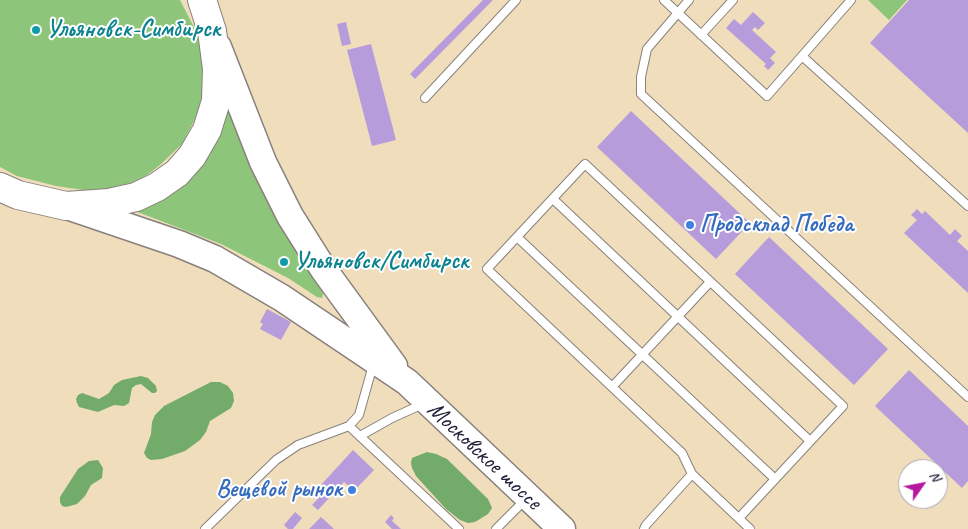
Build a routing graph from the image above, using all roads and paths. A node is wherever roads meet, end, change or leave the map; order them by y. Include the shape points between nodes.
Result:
1 (516, 0) edge
2 (664, 0) edge
3 (689, 0) edge
4 (733, 0) edge
5 (851, 0) edge
6 (204, 11) edge
7 (677, 13) junction
8 (701, 35) junction
9 (802, 56) junction
10 (425, 98) dead end
11 (6, 192) edge
12 (553, 199) junction
13 (66, 206) junction
14 (968, 206) edge
15 (517, 237) junction
16 (710, 282) junction
17 (677, 317) junction
18 (642, 354) junction
19 (375, 361) junction
20 (407, 382) junction
21 (612, 387) junction
22 (968, 397) edge
23 (428, 402) junction
24 (349, 426) junction
25 (360, 436) junction
26 (810, 442) junction
27 (692, 474) junction
28 (775, 479) junction
29 (528, 497) junction
30 (739, 518) junction
31 (562, 526) edge
32 (645, 527) edge
33 (205, 529) edge
34 (459, 529) edge
35 (496, 529) edge
36 (636, 529) edge
37 (750, 529) edge

1 - 10 lane
2 - 7 lane
3 - 7 lane
4 - 8 lane
5 - 9 lane
6 - 13 highway via 217,69 216,101 207,130 192,156 177,173 136,197 109,203
6 - 20 main road via 263,162 290,216 324,270
7 - 8 lane
7 - 22 lane via 647,49 641,94
8 - 9 lane via 767,96
9 - 14 lane
11 - 13 highway
12 - 15 lane
12 - 16 lane via 585,164
12 - 17 lane
13 - 19 main road via 214,259 282,298
15 - 18 lane
15 - 21 lane via 487,269
16 - 17 lane
16 - 26 lane via 843,406
17 - 18 lane
17 - 26 lane
18 - 21 lane
18 - 28 lane
19 - 20 main road
19 - 24 lane via 359,415
20 - 23 main road, Московское шоссе
21 - 27 lane via 682,453
23 - 25 lane
23 - 29 main road, Московское шоссе
24 - 25 lane
24 - 33 lane via 298,445 276,460
25 - 34 lane
26 - 28 lane
27 - 30 lane
27 - 32 lane
28 - 30 lane
29 - 31 main road, Московское шоссе
29 - 35 lane
30 - 37 lane
32 - 36 lane

